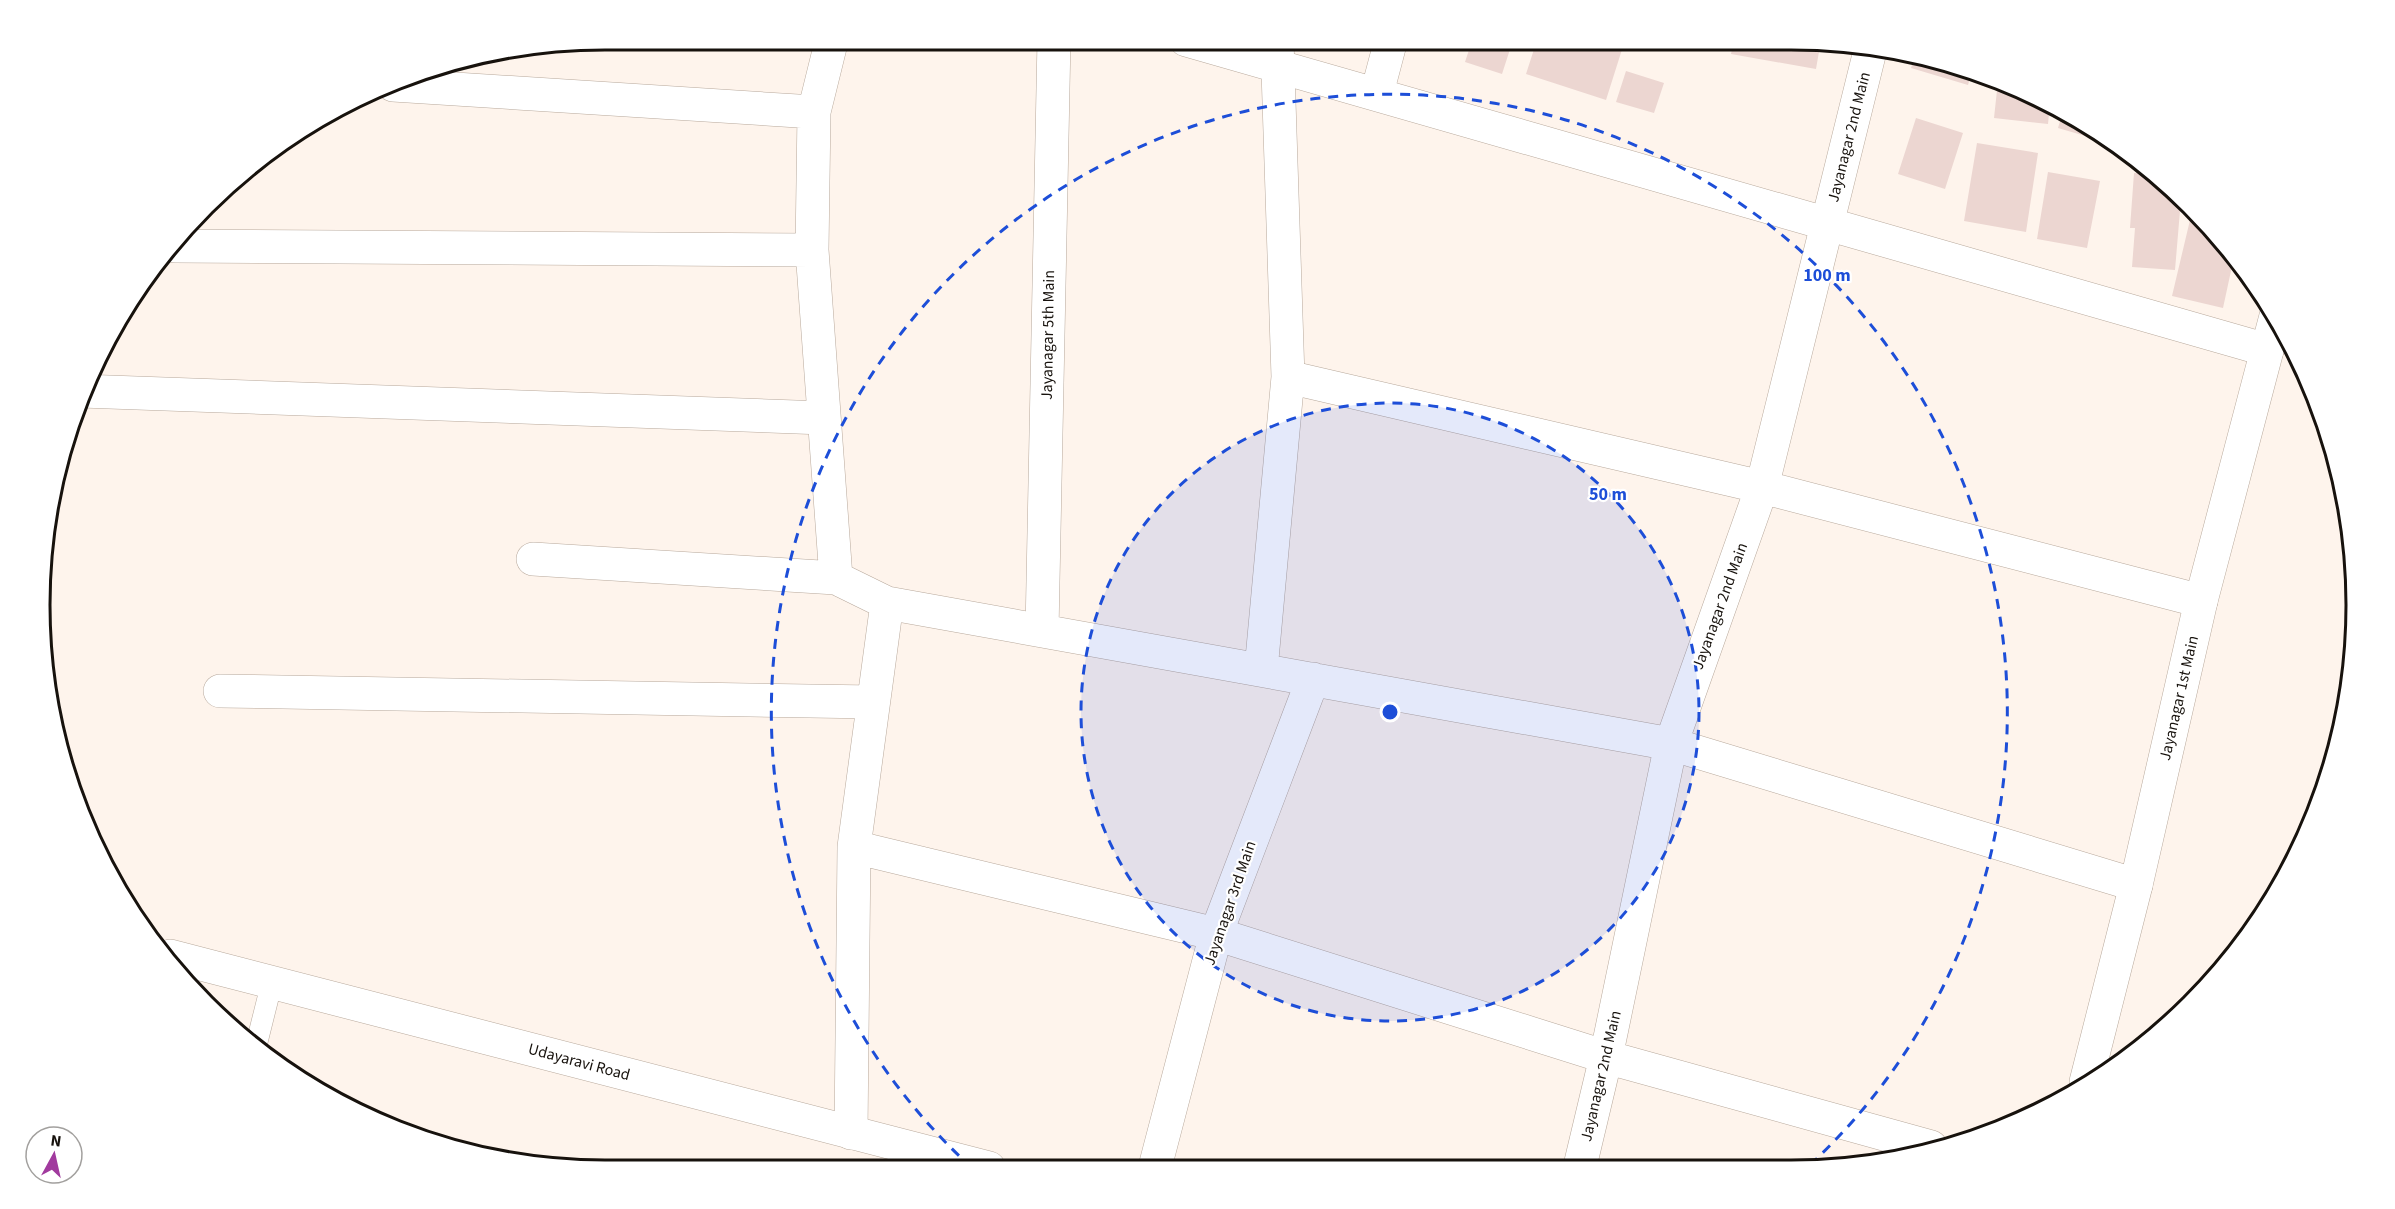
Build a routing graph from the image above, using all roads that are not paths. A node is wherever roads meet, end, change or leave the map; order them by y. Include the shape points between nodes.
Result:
1 (829, 50) edge
2 (1054, 50) edge
3 (1256, 50) edge
4 (1388, 50) edge
5 (1277, 53) edge
6 (1869, 55) edge
7 (408, 86) edge
8 (1377, 93) junction
9 (814, 112) junction
10 (1828, 223) junction
11 (181, 246) edge
12 (812, 250) junction
13 (2272, 330) edge
14 (2267, 351) junction
15 (1288, 377) junction
16 (92, 391) edge
17 (824, 418) junction
18 (1762, 487) junction
19 (533, 559) dead end
20 (836, 578) junction
21 (2201, 601) junction
22 (887, 603) junction
23 (1042, 631) junction
24 (1261, 670) junction
25 (1313, 679) junction
26 (220, 691) dead end
27 (873, 702) junction
28 (1671, 744) junction
29 (854, 847) junction
30 (2136, 885) junction
31 (1216, 934) junction
32 (177, 958) edge
33 (272, 982) junction
34 (258, 1038) edge
35 (1606, 1057) junction
36 (2088, 1072) edge
37 (851, 1133) junction
38 (1920, 1144) edge
39 (957, 1160) edge
40 (1157, 1160) edge
41 (1581, 1160) edge

1 - 9 street
2 - 23 street, Jayanagar 5th Main
3 - 5 street
4 - 8 street
5 - 8 street
5 - 15 street
6 - 10 street, Jayanagar 2nd Main
7 - 9 street
8 - 10 street
9 - 12 street
10 - 14 street
10 - 18 street, Jayanagar 2nd Main
11 - 12 street
12 - 17 street
13 - 14 street, Jayanagar 1st Main
14 - 21 street, Jayanagar 1st Main
15 - 18 street
15 - 24 street
16 - 17 street
17 - 20 street
18 - 21 street
18 - 28 street, Jayanagar 2nd Main
19 - 20 street
20 - 22 street
21 - 30 street, Jayanagar 1st Main
22 - 23 street
22 - 27 street
23 - 24 street
24 - 25 street
25 - 28 street
25 - 31 street, Jayanagar 3rd Main
26 - 27 street
27 - 29 street
28 - 30 street
28 - 35 street, Jayanagar 2nd Main
29 - 31 street
29 - 37 street
30 - 36 street, Jayanagar 1st Main
31 - 35 street
31 - 40 street, Jayanagar 3rd Main
32 - 33 street, Udayaravi Road
33 - 34 lane
33 - 37 street, Udayaravi Road
35 - 38 street
35 - 41 street, Jayanagar 2nd Main
37 - 39 street, Udayaravi Road

